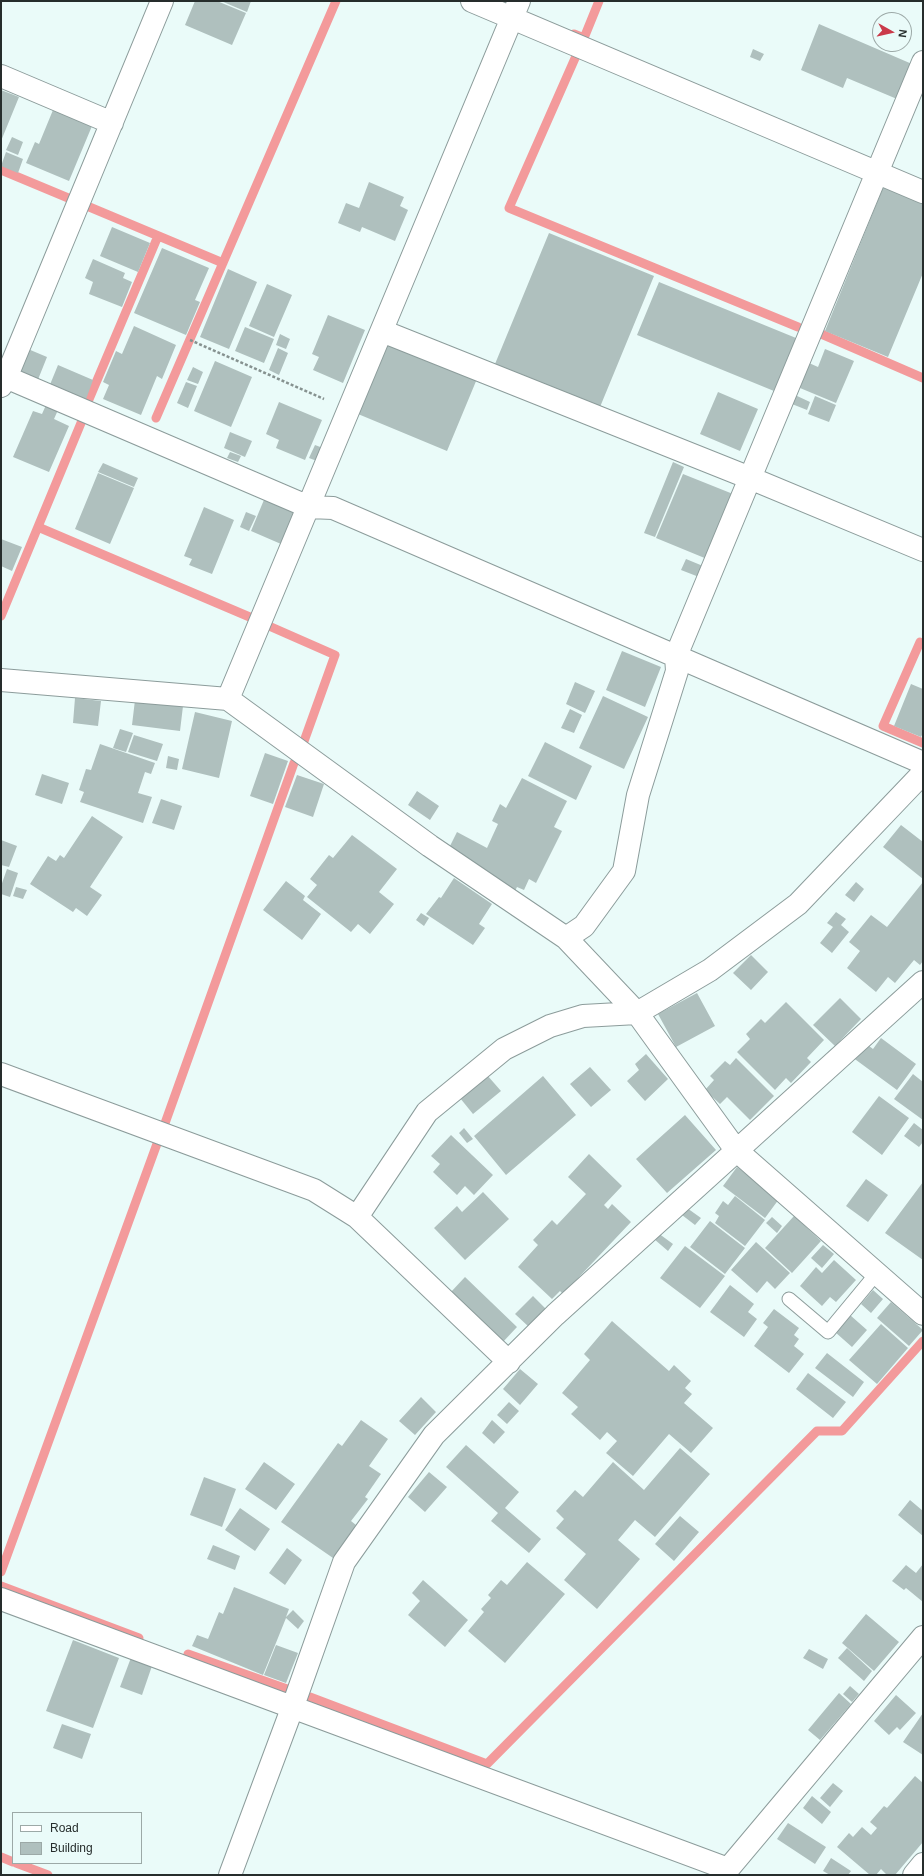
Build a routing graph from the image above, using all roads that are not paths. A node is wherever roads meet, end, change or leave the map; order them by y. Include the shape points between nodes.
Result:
1 (162, 1) edge
2 (472, 1) edge
3 (516, 9) edge
4 (923, 62) edge
5 (1, 76) edge
6 (112, 122) junction
7 (877, 172) junction
8 (923, 192) edge
9 (382, 331) junction
10 (3, 380) edge
11 (750, 478) junction
12 (309, 507) junction
13 (923, 550) edge
14 (676, 656) junction
15 (1, 680) edge
16 (228, 699) junction
17 (923, 763) edge
18 (923, 774) edge
19 (566, 938) junction
20 (923, 982) edge
21 (637, 1013) junction
22 (1, 1074) edge
23 (736, 1150) junction
24 (357, 1217) junction
25 (876, 1274) junction
26 (789, 1299) dead end
27 (923, 1314) edge
28 (509, 1362) junction
29 (1, 1599) edge
30 (923, 1637) edge
31 (293, 1706) junction
32 (923, 1864) edge
33 (726, 1872) edge
34 (230, 1875) edge
35 (914, 1875) edge

1 - 6 street
2 - 3 street
3 - 7 street
3 - 9 street
4 - 7 street
5 - 6 street
6 - 10 street
7 - 8 street
7 - 11 street
9 - 11 street
9 - 12 street
10 - 12 street
11 - 13 street
11 - 14 street
12 - 14 street via 333,508
12 - 16 street
14 - 17 street
14 - 19 street via 677,672 638,795 624,871 584,926
15 - 16 street
16 - 19 street via 430,846
18 - 21 street via 798,904 710,970
19 - 21 street
20 - 23 street
21 - 23 street
21 - 24 street via 583,1016 550,1026 504,1049 427,1112
22 - 24 street via 314,1190
23 - 25 street
23 - 28 street via 555,1315
24 - 28 street
25 - 26 lane via 828,1332
25 - 27 street
28 - 31 street via 434,1435 344,1562
29 - 31 street
30 - 33 street
31 - 33 street
31 - 34 street
32 - 35 street

